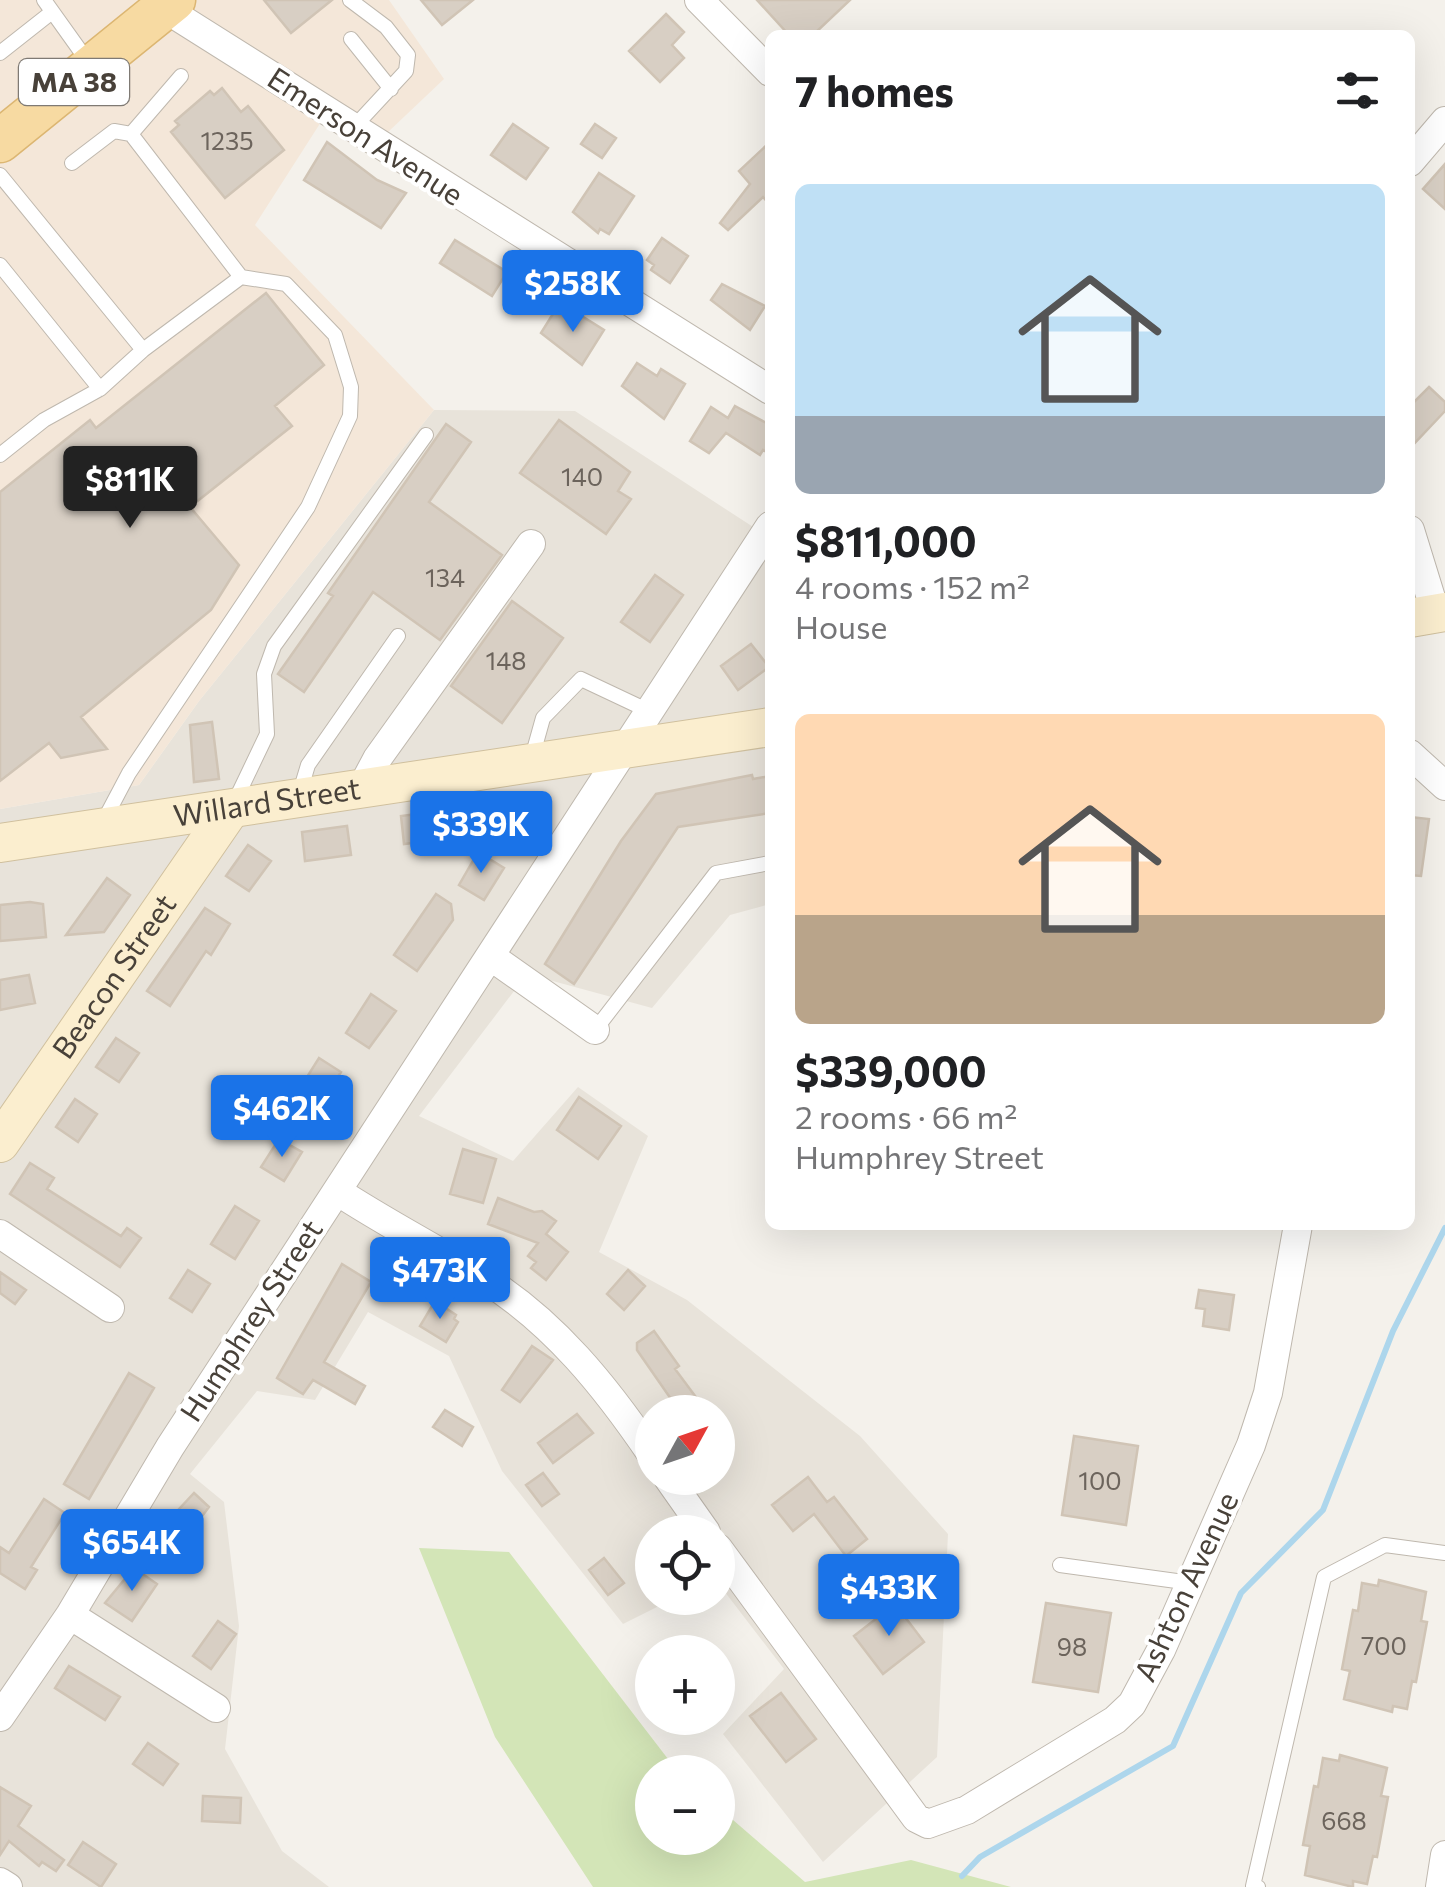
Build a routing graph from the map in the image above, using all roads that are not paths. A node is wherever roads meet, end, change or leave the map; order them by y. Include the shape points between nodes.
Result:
1 (350, 0) edge
2 (699, 0) edge
3 (169, 4) edge
4 (48, 6) edge
5 (373, 7) edge
6 (351, 39) dead end
7 (0, 53) edge
8 (765, 67) edge
9 (92, 68) junction
10 (180, 76) dead end
11 (391, 89) junction
12 (1445, 121) edge
13 (354, 127) junction
14 (131, 134) junction
15 (0, 141) edge
16 (1415, 156) edge
17 (72, 163) dead end
18 (0, 175) edge
19 (0, 265) edge
20 (241, 277) junction
21 (142, 350) junction
22 (765, 387) edge
23 (100, 389) junction
24 (426, 435) dead end
25 (0, 455) edge
26 (765, 534) edge
27 (530, 544) dead end
28 (1415, 551) edge
29 (1430, 615) edge
30 (398, 636) dead end
31 (651, 712) junction
32 (765, 728) edge
33 (626, 752) junction
34 (1415, 759) edge
35 (530, 766) junction
36 (1445, 786) edge
37 (360, 791) junction
38 (298, 800) junction
39 (230, 810) junction
40 (99, 829) junction
41 (0, 843) edge
42 (765, 864) edge
43 (490, 956) junction
44 (594, 1030) joint
45 (0, 1143) edge
46 (337, 1191) junction
47 (1297, 1230) edge
48 (0, 1234) edge
49 (110, 1308) dead end
50 (635, 1430) edge
51 (1445, 1552) edge
52 (1060, 1565) dead end
53 (735, 1571) edge
54 (1190, 1584) junction
55 (70, 1615) junction
56 (216, 1708) dead end
57 (0, 1717) edge
58 (1445, 1855) edge
59 (0, 1882) edge
60 (8, 1887) edge
61 (1258, 1887) edge
62 (1440, 1887) edge

1 - 5 lane
2 - 8 street
3 - 9 main road, MA 38
3 - 13 street, Emerson Avenue
4 - 7 lane
4 - 9 lane
5 - 11 lane via 408,55 406,71
6 - 11 lane
9 - 15 main road, MA 38
10 - 14 lane
11 - 13 lane
12 - 16 street
13 - 22 street, Emerson Avenue
14 - 17 lane via 114,131
14 - 20 lane
18 - 21 lane
19 - 23 lane
20 - 21 lane
20 - 40 lane via 286,284 336,335 351,386 350,416 308,506 129,773
21 - 23 lane
23 - 25 lane
24 - 39 lane via 274,646 264,674 266,734
26 - 31 street, Humphrey Street
27 - 37 street
28 - 29 street
30 - 38 lane via 308,766
31 - 33 street, Humphrey Street
31 - 35 lane via 581,679 543,718
32 - 33 main road, Willard Street
33 - 35 main road, Willard Street
33 - 43 street, Humphrey Street
34 - 36 street
35 - 37 main road, Willard Street
37 - 38 main road, Willard Street
38 - 39 main road, Willard Street
39 - 40 main road, Willard Street
39 - 45 main road, Beacon Street
40 - 41 main road, Willard Street
42 - 44 lane via 716,873
43 - 44 street
43 - 46 street, Humphrey Street
46 - 50 street via 486,1279 600,1380
46 - 55 street, Humphrey Street
47 - 54 street, Ashton Avenue via 1263,1414
48 - 49 street
51 - 61 lane via 1385,1545 1324,1577 1253,1886
52 - 54 lane
53 - 54 street, Ashton Avenue via 916,1818 928,1824 967,1810 1115,1720 1132,1704
55 - 56 street
55 - 57 street, Humphrey Street
58 - 62 street
59 - 60 street

